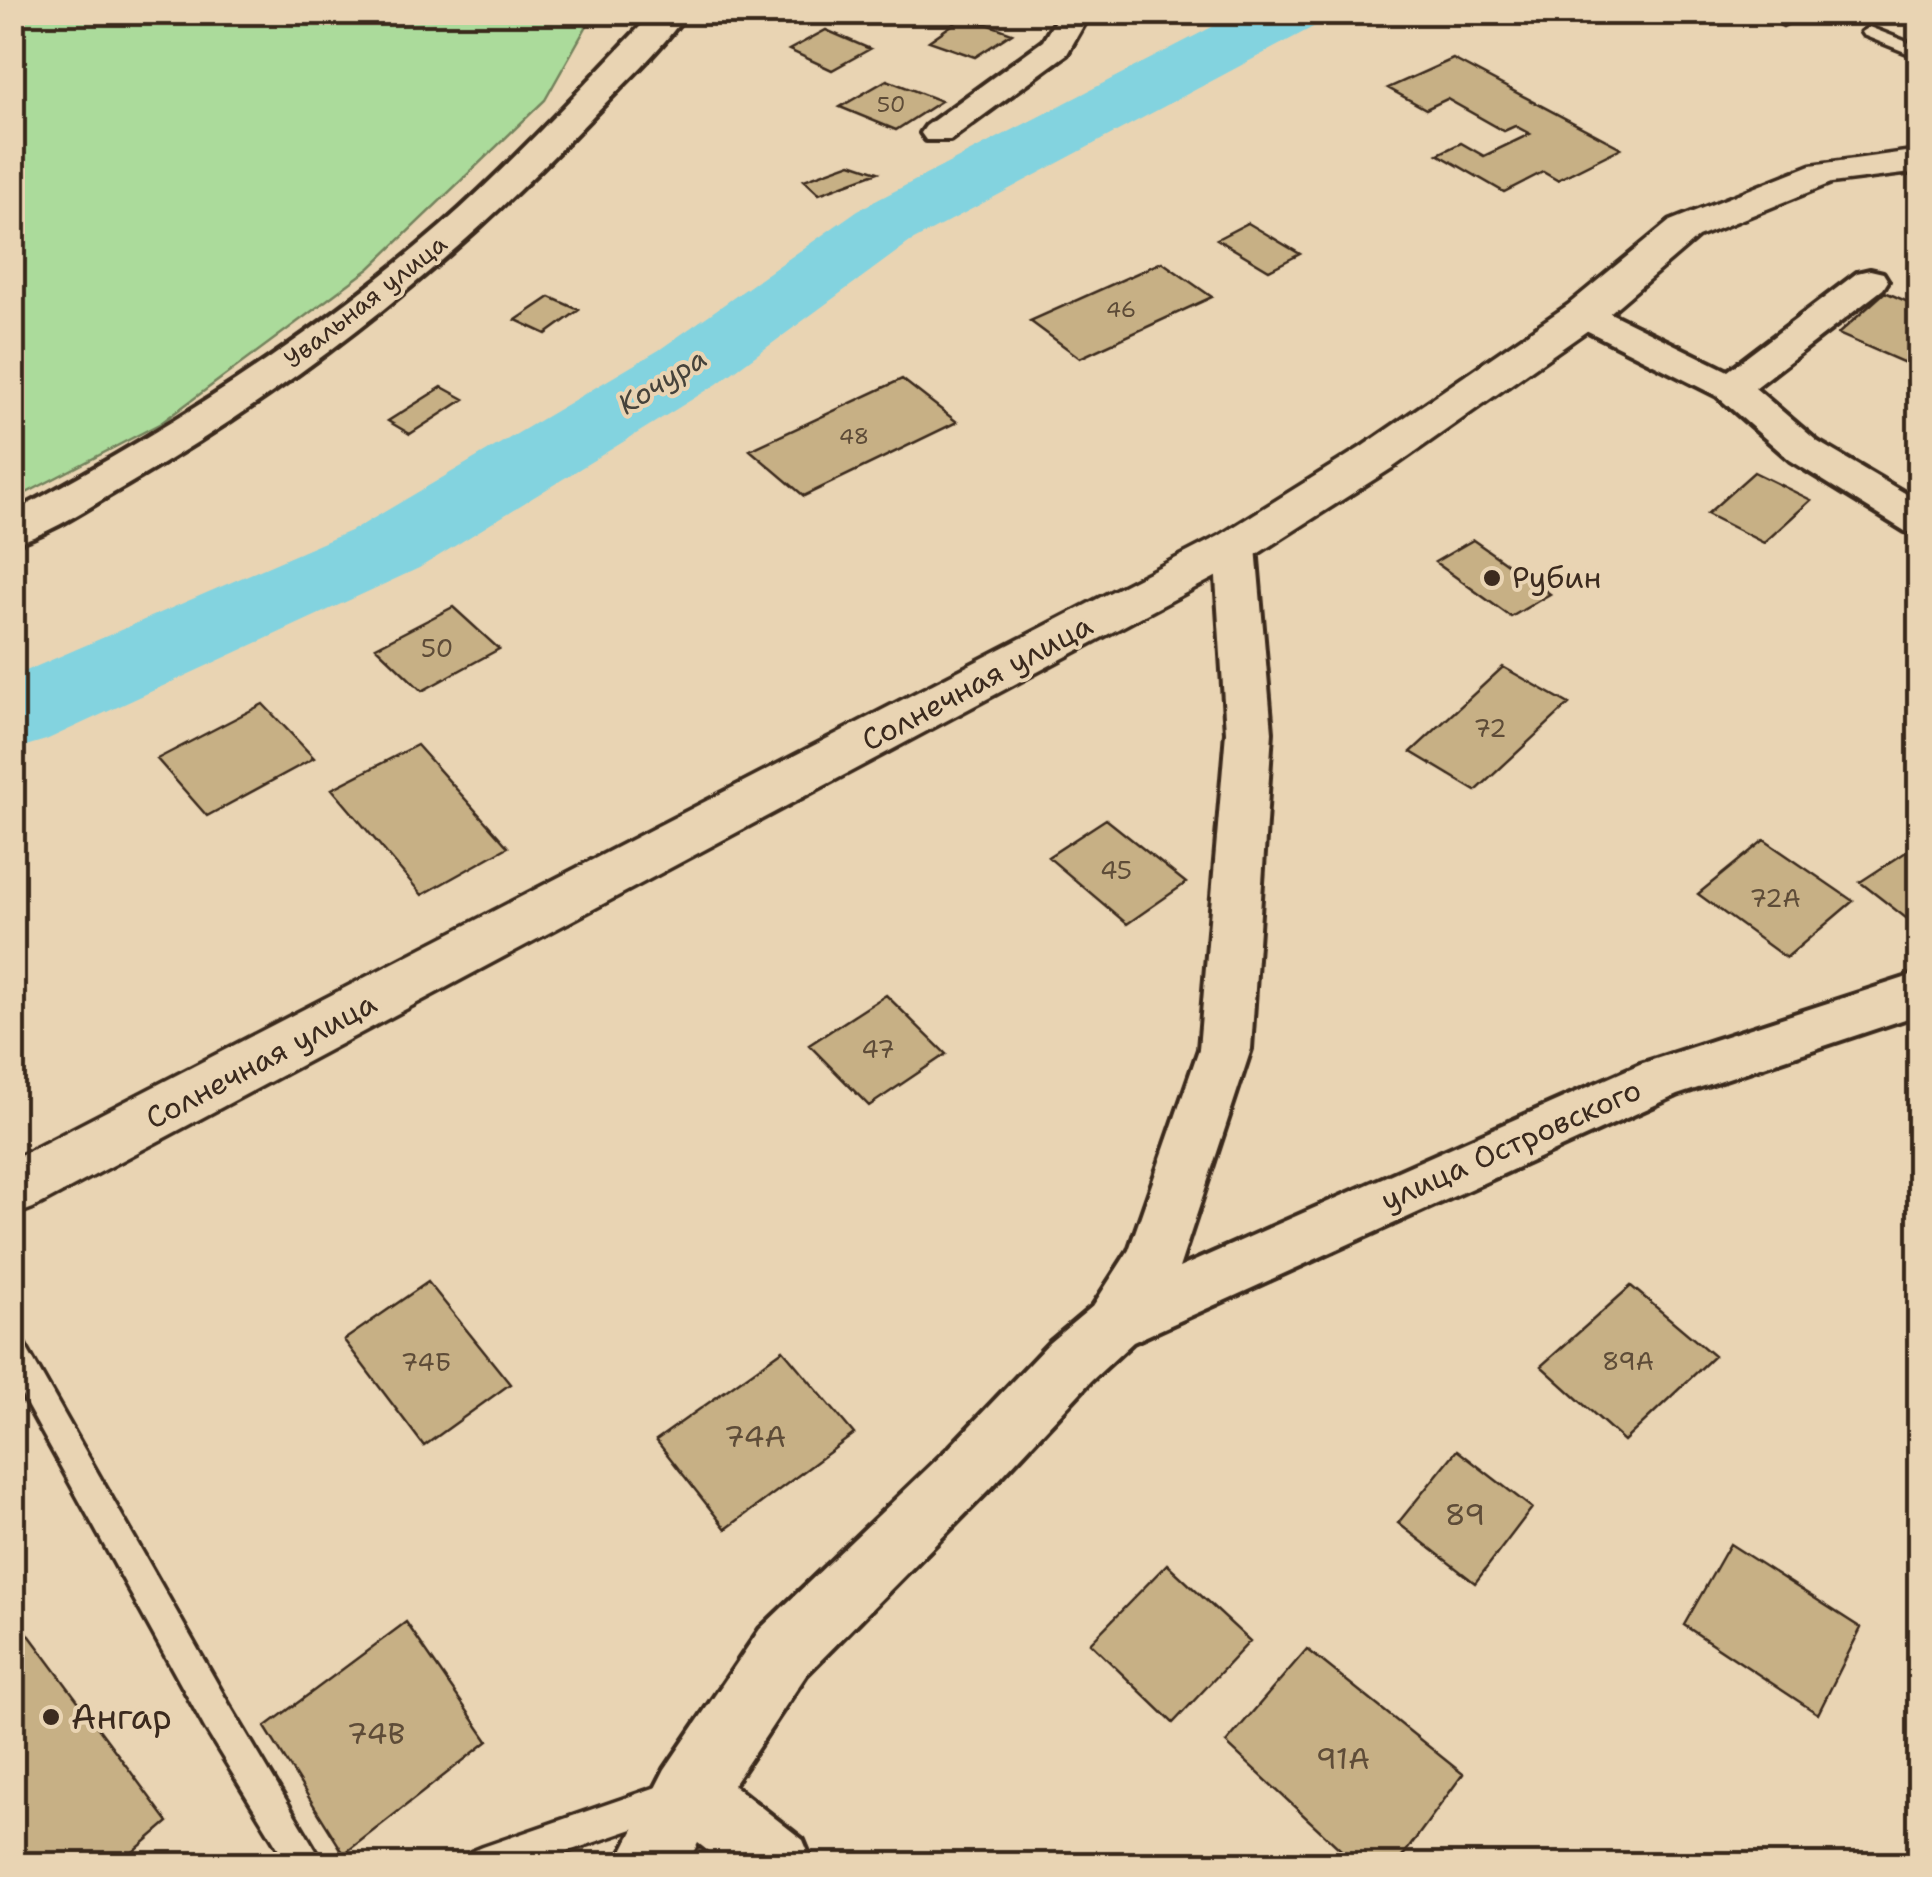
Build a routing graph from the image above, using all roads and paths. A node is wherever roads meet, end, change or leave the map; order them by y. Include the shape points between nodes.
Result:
1 (672, 12) edge
2 (1076, 12) edge
3 (1868, 32) dead end
4 (1920, 52) edge
5 (938, 134) dead end
6 (1920, 161) edge
7 (1870, 281) dead end
8 (1584, 314) junction
9 (1732, 388) junction
10 (1920, 521) edge
11 (12, 531) edge
12 (1236, 547) junction
13 (1920, 993) edge
14 (12, 1190) edge
15 (1113, 1324) junction
16 (12, 1349) edge
17 (688, 1793) junction
18 (307, 1864) edge
19 (483, 1864) edge
20 (650, 1864) edge
21 (779, 1864) edge

1 - 11 street, Увальная улица via 453,234 345,321 214,413
2 - 5 street via 1056,48
3 - 4 lane
6 - 8 main road, Солнечная улица via 1824,173 1684,229
7 - 9 street
8 - 9 street
8 - 12 main road, Солнечная улица
9 - 10 street via 1804,450
12 - 14 main road, Солнечная улица
12 - 15 street, улица Островского via 1249,732 1225,1049 1154,1260
13 - 15 street, улица Островского via 1659,1079
15 - 17 street, улица Островского via 783,1652
16 - 18 lane
17 - 19 lane
17 - 20 street, улица Островского
17 - 21 street

